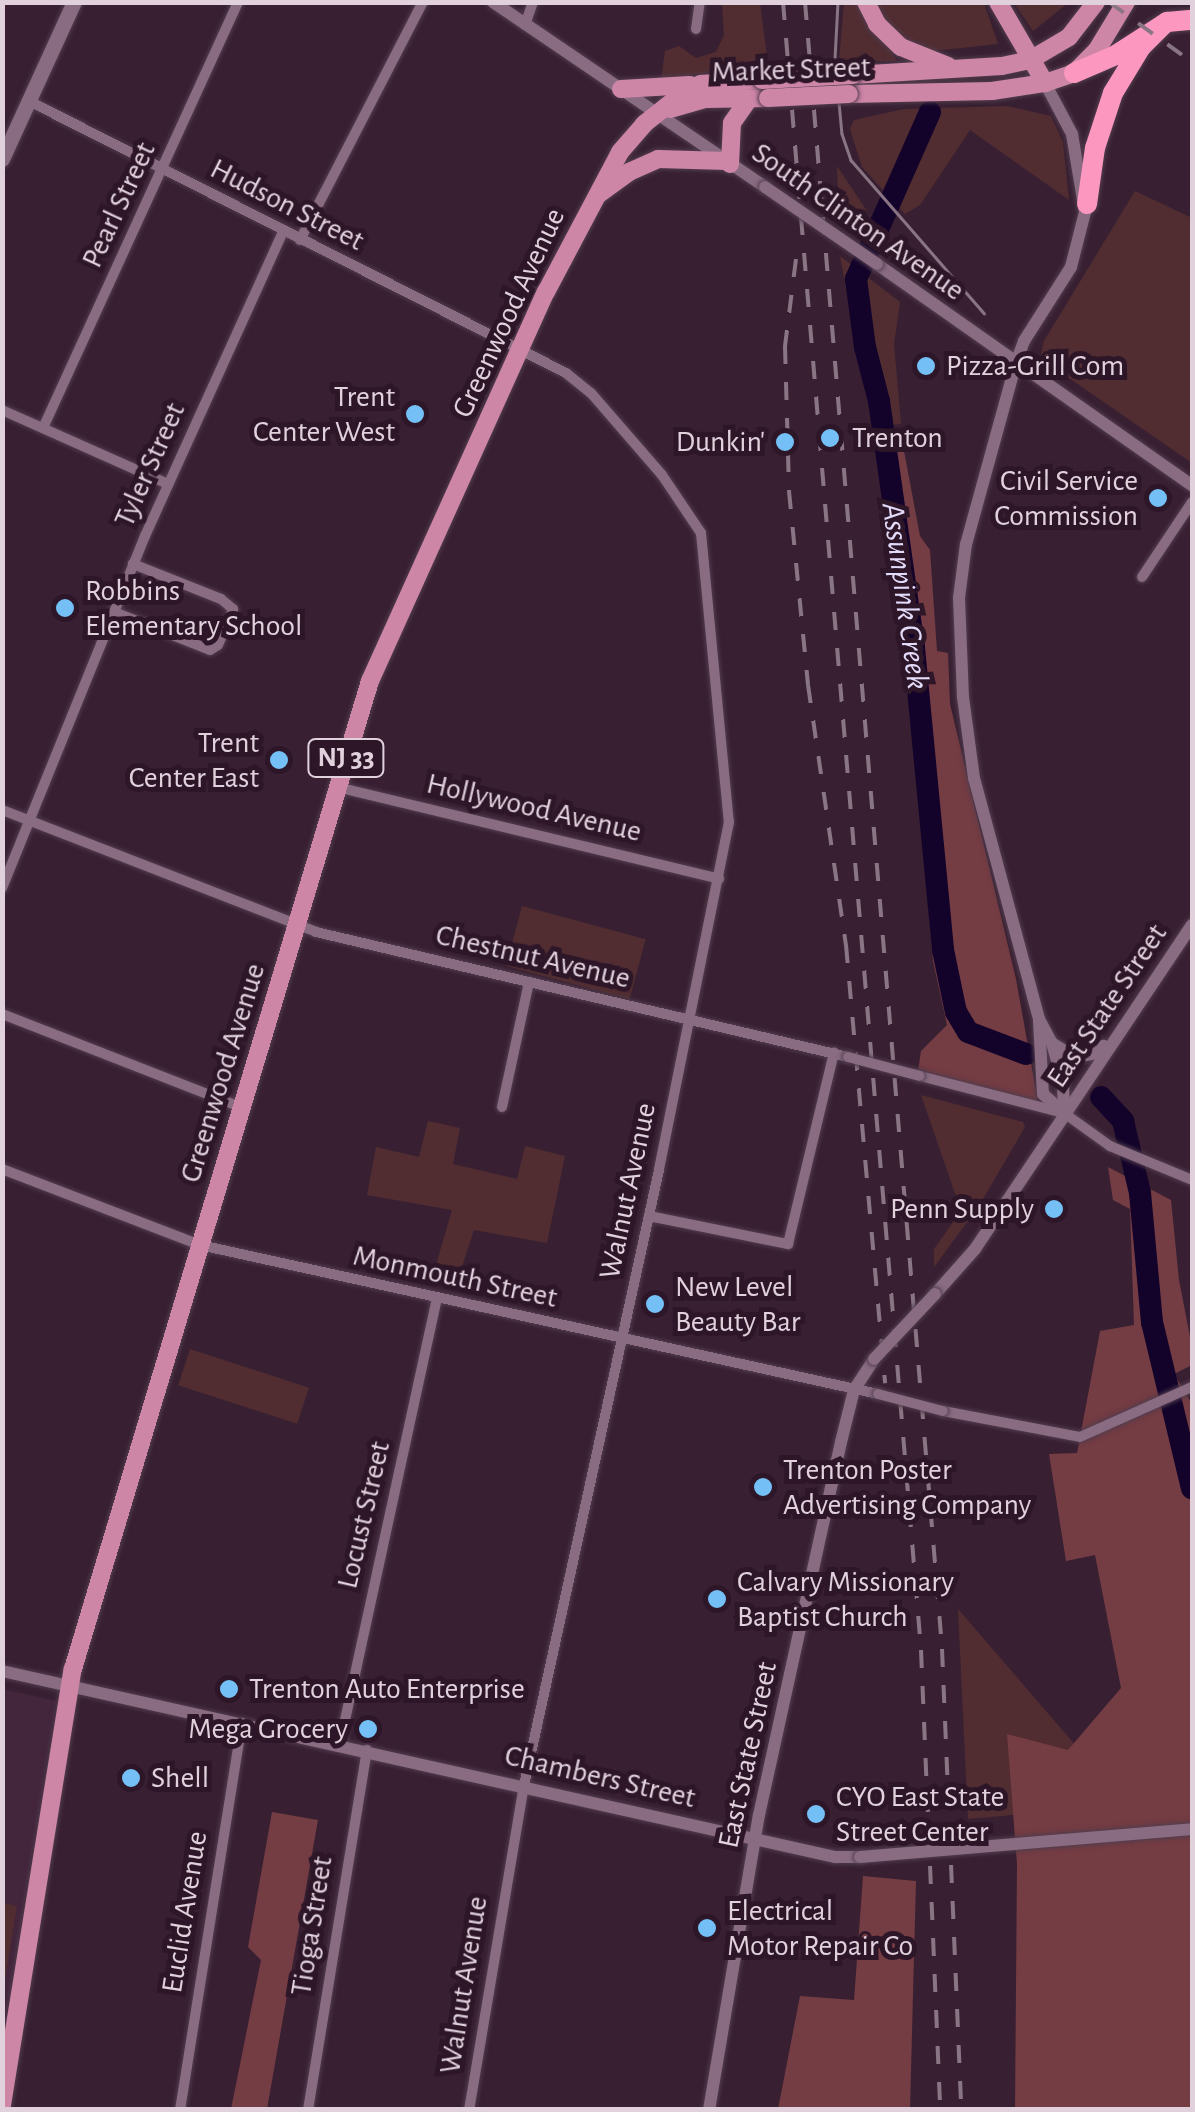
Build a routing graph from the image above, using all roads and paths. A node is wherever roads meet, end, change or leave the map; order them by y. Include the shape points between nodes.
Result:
1 (74, 2) edge
2 (238, 2) edge
3 (423, 2) edge
4 (493, 2) edge
5 (533, 2) edge
6 (700, 2) edge
7 (866, 2) edge
8 (998, 2) edge
9 (1096, 2) edge
10 (1126, 2) edge
11 (1192, 20) edge
12 (1164, 24) junction
13 (525, 25) junction
14 (696, 29) dead end
15 (1030, 60) junction
16 (958, 70) junction
17 (1074, 73) junction
18 (1046, 83) junction
19 (701, 84) junction
20 (621, 89) junction
21 (760, 92) junction
22 (29, 100) junction
23 (655, 114) junction
24 (2, 159) edge
25 (728, 163) junction
26 (163, 170) junction
27 (595, 198) junction
28 (1086, 204) junction
29 (283, 232) junction
30 (300, 240) junction
31 (522, 353) junction
32 (1016, 363) junction
33 (2, 410) edge
34 (43, 428) junction
35 (168, 484) junction
36 (1192, 485) edge
37 (1192, 502) edge
38 (134, 564) junction
39 (1142, 577) dead end
40 (114, 612) junction
41 (338, 787) junction
42 (2, 810) edge
43 (30, 822) junction
44 (719, 879) junction
45 (2, 888) edge
46 (1192, 925) edge
47 (297, 926) junction
48 (530, 982) junction
49 (2, 1014) edge
50 (1039, 1019) junction
51 (690, 1020) junction
52 (1116, 1034) junction
53 (1052, 1043) junction
54 (834, 1052) junction
55 (241, 1107) junction
56 (502, 1107) dead end
57 (1064, 1113) junction
58 (2, 1169) edge
59 (1192, 1180) edge
60 (649, 1216) junction
61 (200, 1245) junction
62 (437, 1298) junction
63 (621, 1339) junction
64 (1192, 1387) edge
65 (854, 1390) junction
66 (2, 1672) edge
67 (70, 1688) junction
68 (242, 1723) junction
69 (340, 1744) junction
70 (367, 1750) junction
71 (524, 1785) junction
72 (1192, 1829) edge
73 (754, 1838) junction
74 (2, 2106) edge
75 (15, 2110) edge
76 (180, 2110) edge
77 (308, 2110) edge
78 (469, 2110) edge
79 (709, 2110) edge

1 - 22 main road
2 - 26 street, Pearl Street
3 - 30 street
4 - 13 street, South Clinton Avenue
5 - 13 street
6 - 14 street
7 - 16 main road via 901,47
8 - 15 main road
9 - 15 main road, Market Street / NJ 33 via 1069,38
10 - 17 main road, Market Street / NJ 33 via 1105,41
11 - 12 highway
12 - 17 highway
12 - 28 highway via 1140,46 1113,92
13 - 20 street, South Clinton Avenue
15 - 16 main road, Market Street / NJ 33
15 - 18 main road
16 - 21 main road, Market Street / NJ 33, bridge via 853,75
17 - 18 main road, Market Street / NJ 33
18 - 21 main road, Market Street / NJ 33, bridge via 992,91
18 - 28 street via 1072,134
19 - 20 main road
19 - 21 main road, Market Street / NJ 33
19 - 23 main road, Market Street / NJ 33
20 - 23 street, South Clinton Avenue
21 - 23 main road, Market Street / NJ 33
21 - 25 main road via 728,136
22 - 24 main road
22 - 26 street, Hudson Street
23 - 25 street, South Clinton Avenue
23 - 27 main road, Greenwood Avenue / NJ 33 via 620,152
25 - 27 main road via 658,158
25 - 32 street, South Clinton Avenue, bridge
26 - 29 street, Hudson Street
26 - 34 street, Pearl Street
27 - 31 main road, Greenwood Avenue / NJ 33
28 - 32 street via 1071,267
29 - 30 street, Hudson Street
29 - 35 street, Tyler Street
30 - 31 street, Hudson Street
31 - 41 main road, Greenwood Avenue / NJ 33 via 370,681
31 - 44 street, Walnut Avenue via 591,393 702,533 729,803
32 - 36 street, South Clinton Avenue
32 - 50 street via 962,563 961,650 974,778
33 - 34 street
34 - 35 street
35 - 38 street, Tyler Street
37 - 39 street
38 - 40 street, Tyler Street
38 - 40 street via 233,609 210,650
40 - 43 street, Tyler Street
41 - 44 street, Hollywood Avenue
41 - 47 main road, Greenwood Avenue / NJ 33
42 - 43 street, Chestnut Avenue
43 - 45 street, Tyler Street
43 - 47 street, Chestnut Avenue
44 - 51 street, Walnut Avenue
46 - 52 street, East State Street
47 - 48 street, Chestnut Avenue
47 - 55 main road, Greenwood Avenue / NJ 33
48 - 51 street, Chestnut Avenue
48 - 56 street
49 - 55 street
50 - 53 street
50 - 57 street via 1043,1094
51 - 54 street, Chestnut Avenue
51 - 60 street, Walnut Avenue
52 - 53 street via 1082,1056
52 - 57 street, East State Street
53 - 57 street
54 - 57 street, Chestnut Avenue, bridge
54 - 60 street via 788,1244
55 - 61 main road, Greenwood Avenue / NJ 33
57 - 59 street via 1110,1146
57 - 65 street, East State Street, bridge via 975,1249 874,1359
58 - 61 street, Monmouth Street
60 - 63 street, Walnut Avenue
61 - 62 street, Monmouth Street
61 - 67 main road, Greenwood Avenue / NJ 33
62 - 63 street, Monmouth Street
62 - 69 street, Locust Street
63 - 65 street, Monmouth Street
63 - 71 street, Walnut Avenue
64 - 65 street, Monmouth Street, bridge via 1076,1437
65 - 73 street, East State Street
66 - 67 street, Chambers Street
67 - 68 street, Chambers Street
67 - 74 main road, Greenwood Avenue / NJ 33
68 - 69 street, Chambers Street
68 - 76 street, Euclid Avenue
69 - 70 street, Chambers Street
70 - 71 street, Chambers Street
70 - 77 street, Tioga Street
71 - 73 street, Chambers Street
71 - 78 street, Walnut Avenue
72 - 73 street, Chambers Street, bridge via 860,1857
73 - 79 street, East State Street
74 - 75 street

